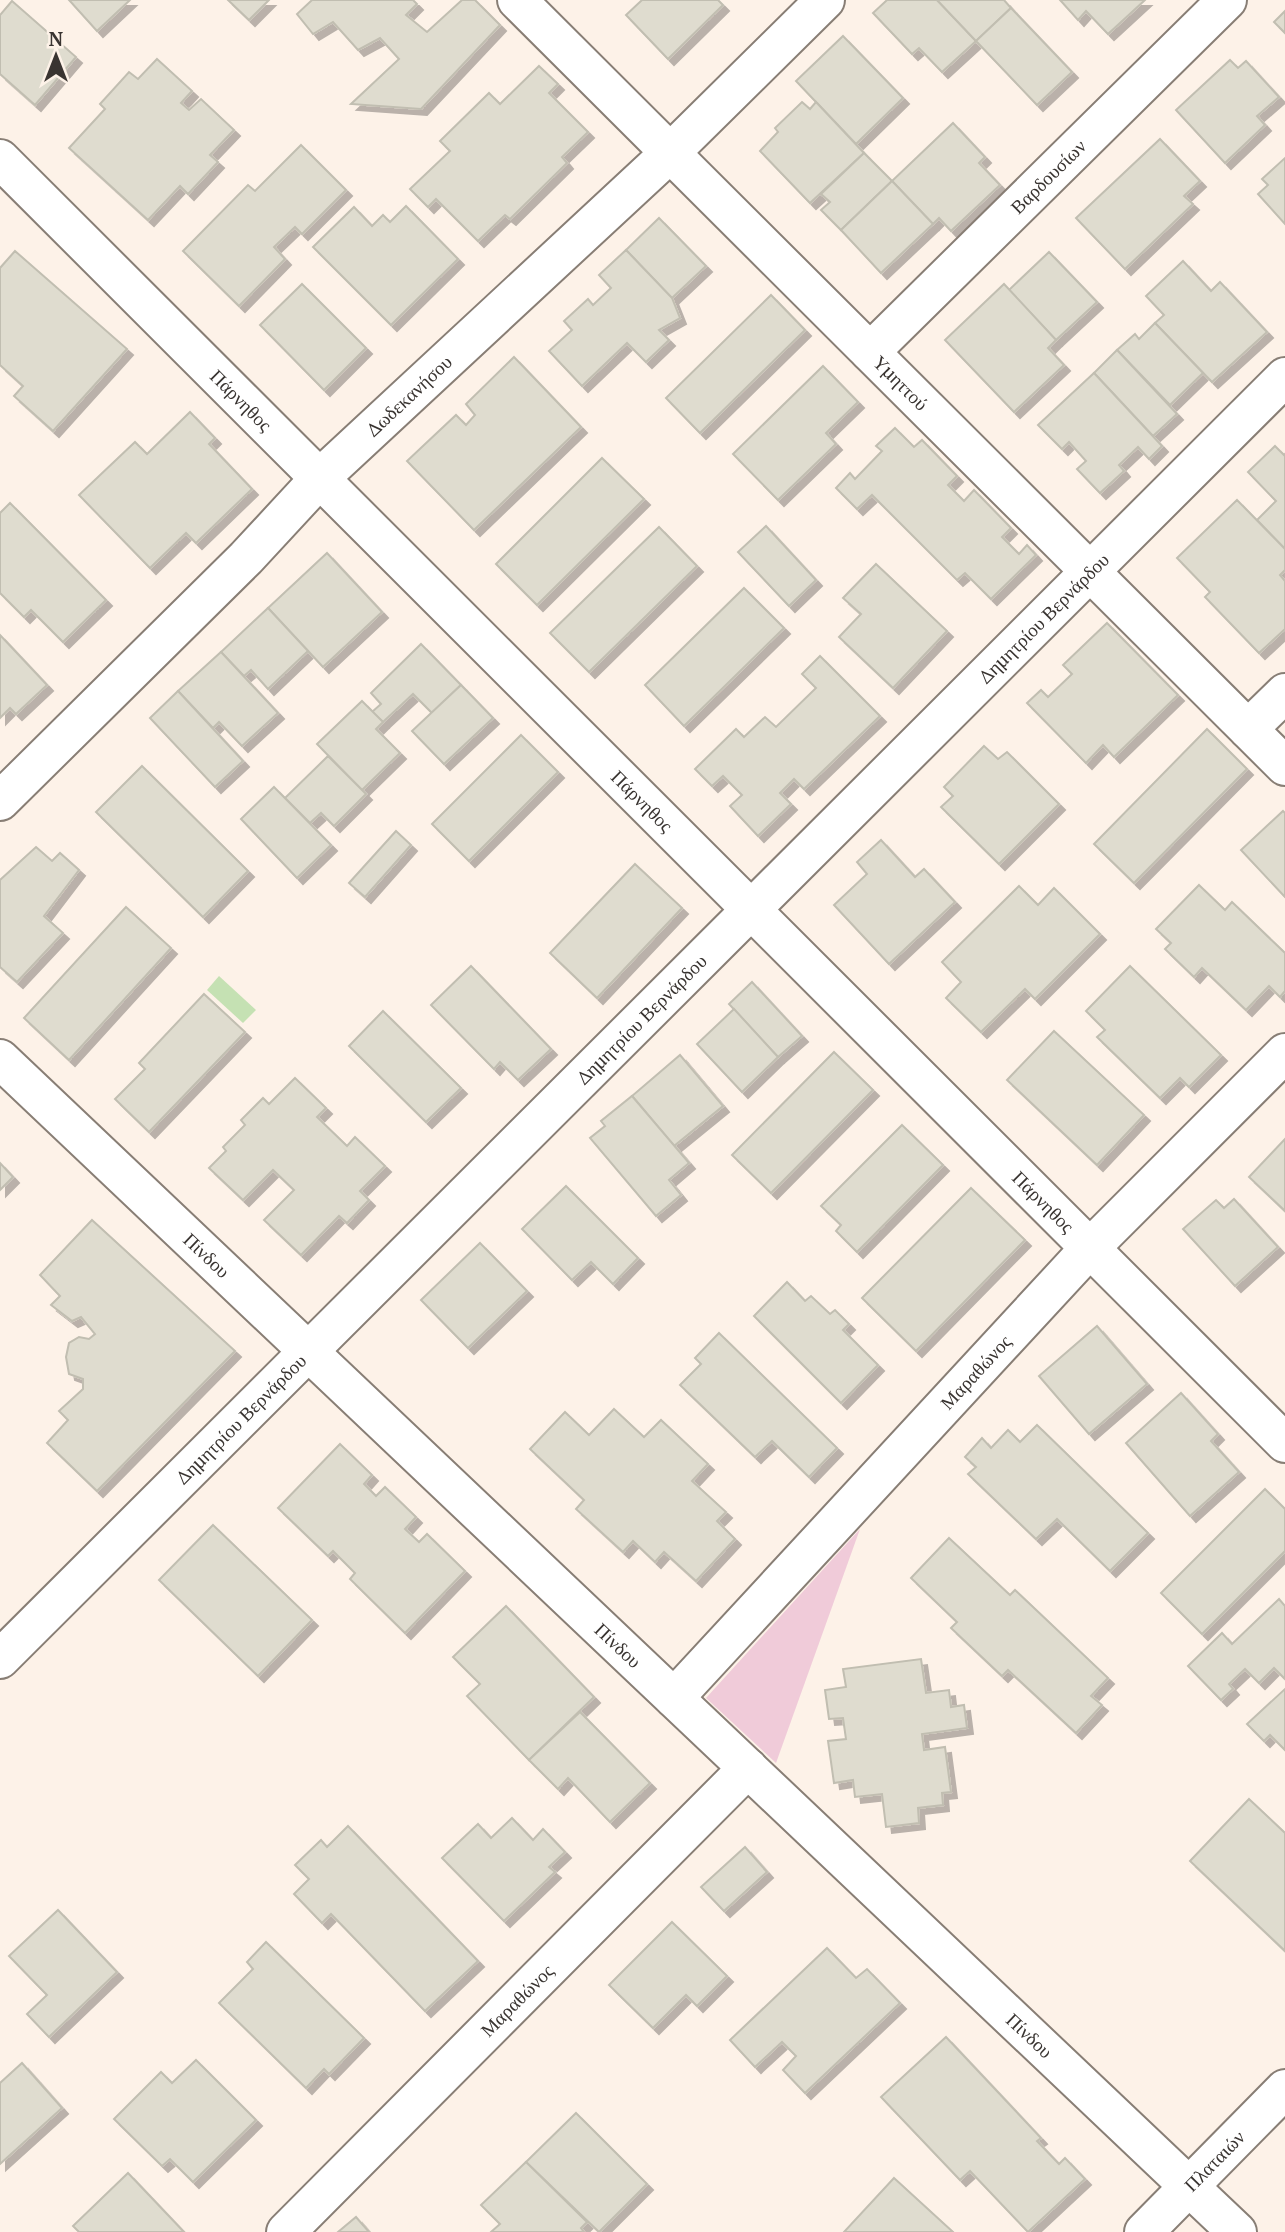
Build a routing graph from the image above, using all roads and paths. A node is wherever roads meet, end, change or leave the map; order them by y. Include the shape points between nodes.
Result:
1 (517, 0) edge
2 (825, 0) edge
3 (1227, 0) edge
4 (670, 153) junction
5 (0, 159) edge
6 (870, 352) junction
7 (1285, 377) edge
8 (321, 477) junction
9 (1090, 572) junction
10 (1285, 693) edge
11 (1248, 729) junction
12 (1285, 766) edge
13 (0, 801) edge
14 (751, 910) junction
15 (1285, 1054) edge
16 (0, 1059) edge
17 (1090, 1248) junction
18 (309, 1351) junction
19 (1285, 1443) edge
20 (0, 1660) edge
21 (674, 1698) junction
22 (748, 1768) junction
23 (1285, 2090) edge
24 (1189, 2187) junction
25 (286, 2232) edge
26 (1144, 2232) edge
27 (1237, 2232) edge

1 - 4 street, Υμηττού
2 - 4 street, Δωδεκανήσου
3 - 6 street, Βαρδουσίων
4 - 6 street, Υμηττού
4 - 8 street, Δωδεκανήσου
5 - 8 street, Πάρνηθος
6 - 9 street, Υμηττού
7 - 9 street, Δημητρίου Βερνάρδου
8 - 13 street, Δωδεκανήσου via 246,558
8 - 14 street, Πάρνηθος
9 - 11 street, Υμηττού
9 - 14 street, Δημητρίου Βερνάρδου
10 - 11 street
11 - 12 street, Υμηττού
14 - 17 street, Πάρνηθος
14 - 18 street, Δημητρίου Βερνάρδου
15 - 17 street, Μαραθώνος
16 - 18 street, Πίνδου
17 - 19 street, Πάρνηθος
17 - 21 street, Μαραθώνος
18 - 20 street, Δημητρίου Βερνάρδου
18 - 21 street, Πίνδου
21 - 22 street, Πίνδου
22 - 24 street, Πίνδου
22 - 25 street, Μαραθώνος
23 - 24 street, Πλαταιών
24 - 26 street, Πλαταιών
24 - 27 street, Πίνδου

